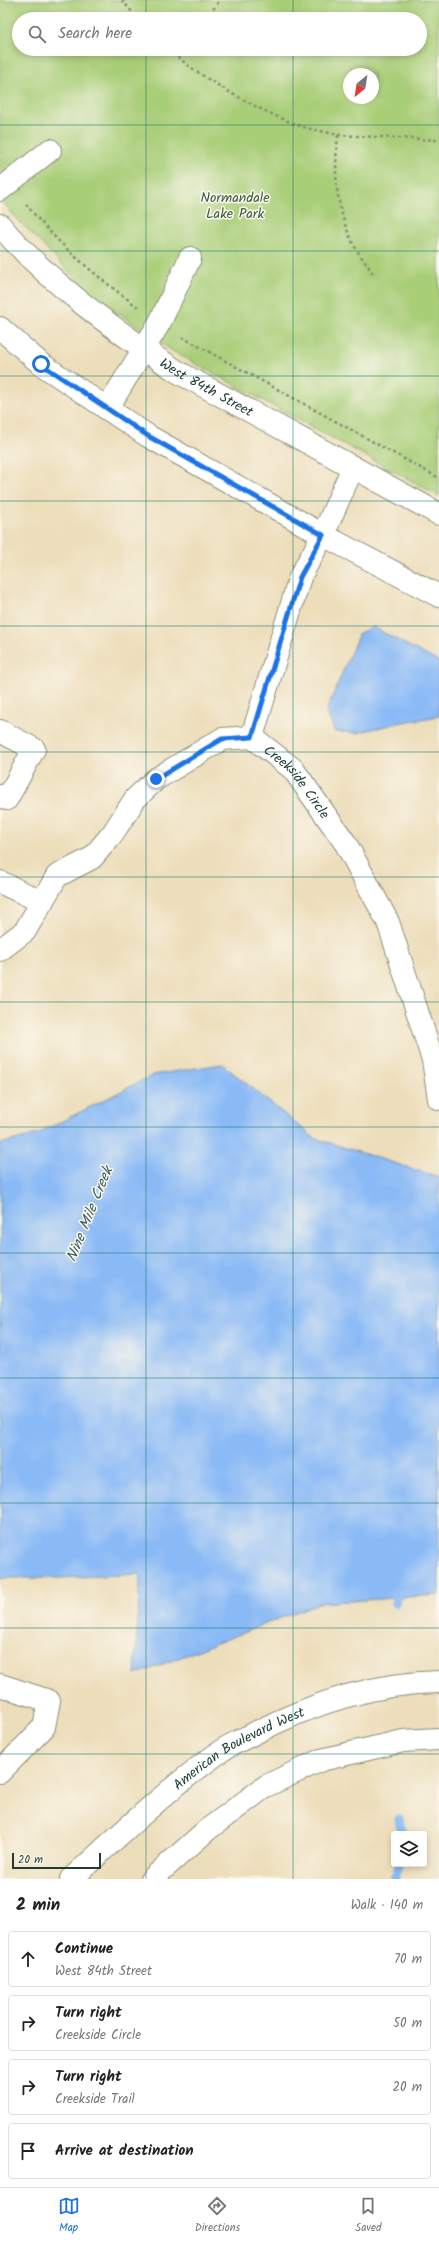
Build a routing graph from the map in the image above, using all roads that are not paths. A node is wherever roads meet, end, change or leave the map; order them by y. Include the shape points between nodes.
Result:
1 (50, 150) dead end
2 (5, 187) edge
3 (0, 225) edge
4 (190, 258) dead end
5 (0, 328) edge
6 (144, 350) junction
7 (107, 410) junction
8 (353, 467) junction
9 (439, 514) edge
10 (323, 535) junction
11 (439, 596) edge
12 (0, 731) edge
13 (252, 737) junction
14 (0, 796) edge
15 (0, 882) edge
16 (42, 902) junction
17 (0, 950) edge
18 (439, 1099) edge
19 (439, 1682) edge
20 (0, 1685) edge
21 (439, 1739) edge
22 (0, 1772) edge
23 (71, 1879) edge
24 (152, 1879) edge

1 - 2 street
3 - 6 street, West 84th Street via 16,245 76,298
4 - 6 street
5 - 7 street via 41,364
6 - 7 street
6 - 8 street, West 84th Street via 178,372
7 - 10 street
8 - 9 street, West 84th Street
8 - 10 street, Creekside Circle
10 - 11 street
10 - 13 street, Creekside Circle via 300,577
12 - 14 street via 34,749 7,799
13 - 16 street via 222,739 156,779 135,799 113,833 92,858 57,876
13 - 18 street, Creekside Circle via 293,769 346,844 388,922 433,1060
15 - 16 street
16 - 17 street via 25,931
19 - 23 street, American Boulevard West via 419,1682 354,1693 284,1717 229,1746 169,1791
20 - 22 street via 49,1700 44,1727
21 - 24 street via 404,1741 321,1760 266,1786 207,1830

